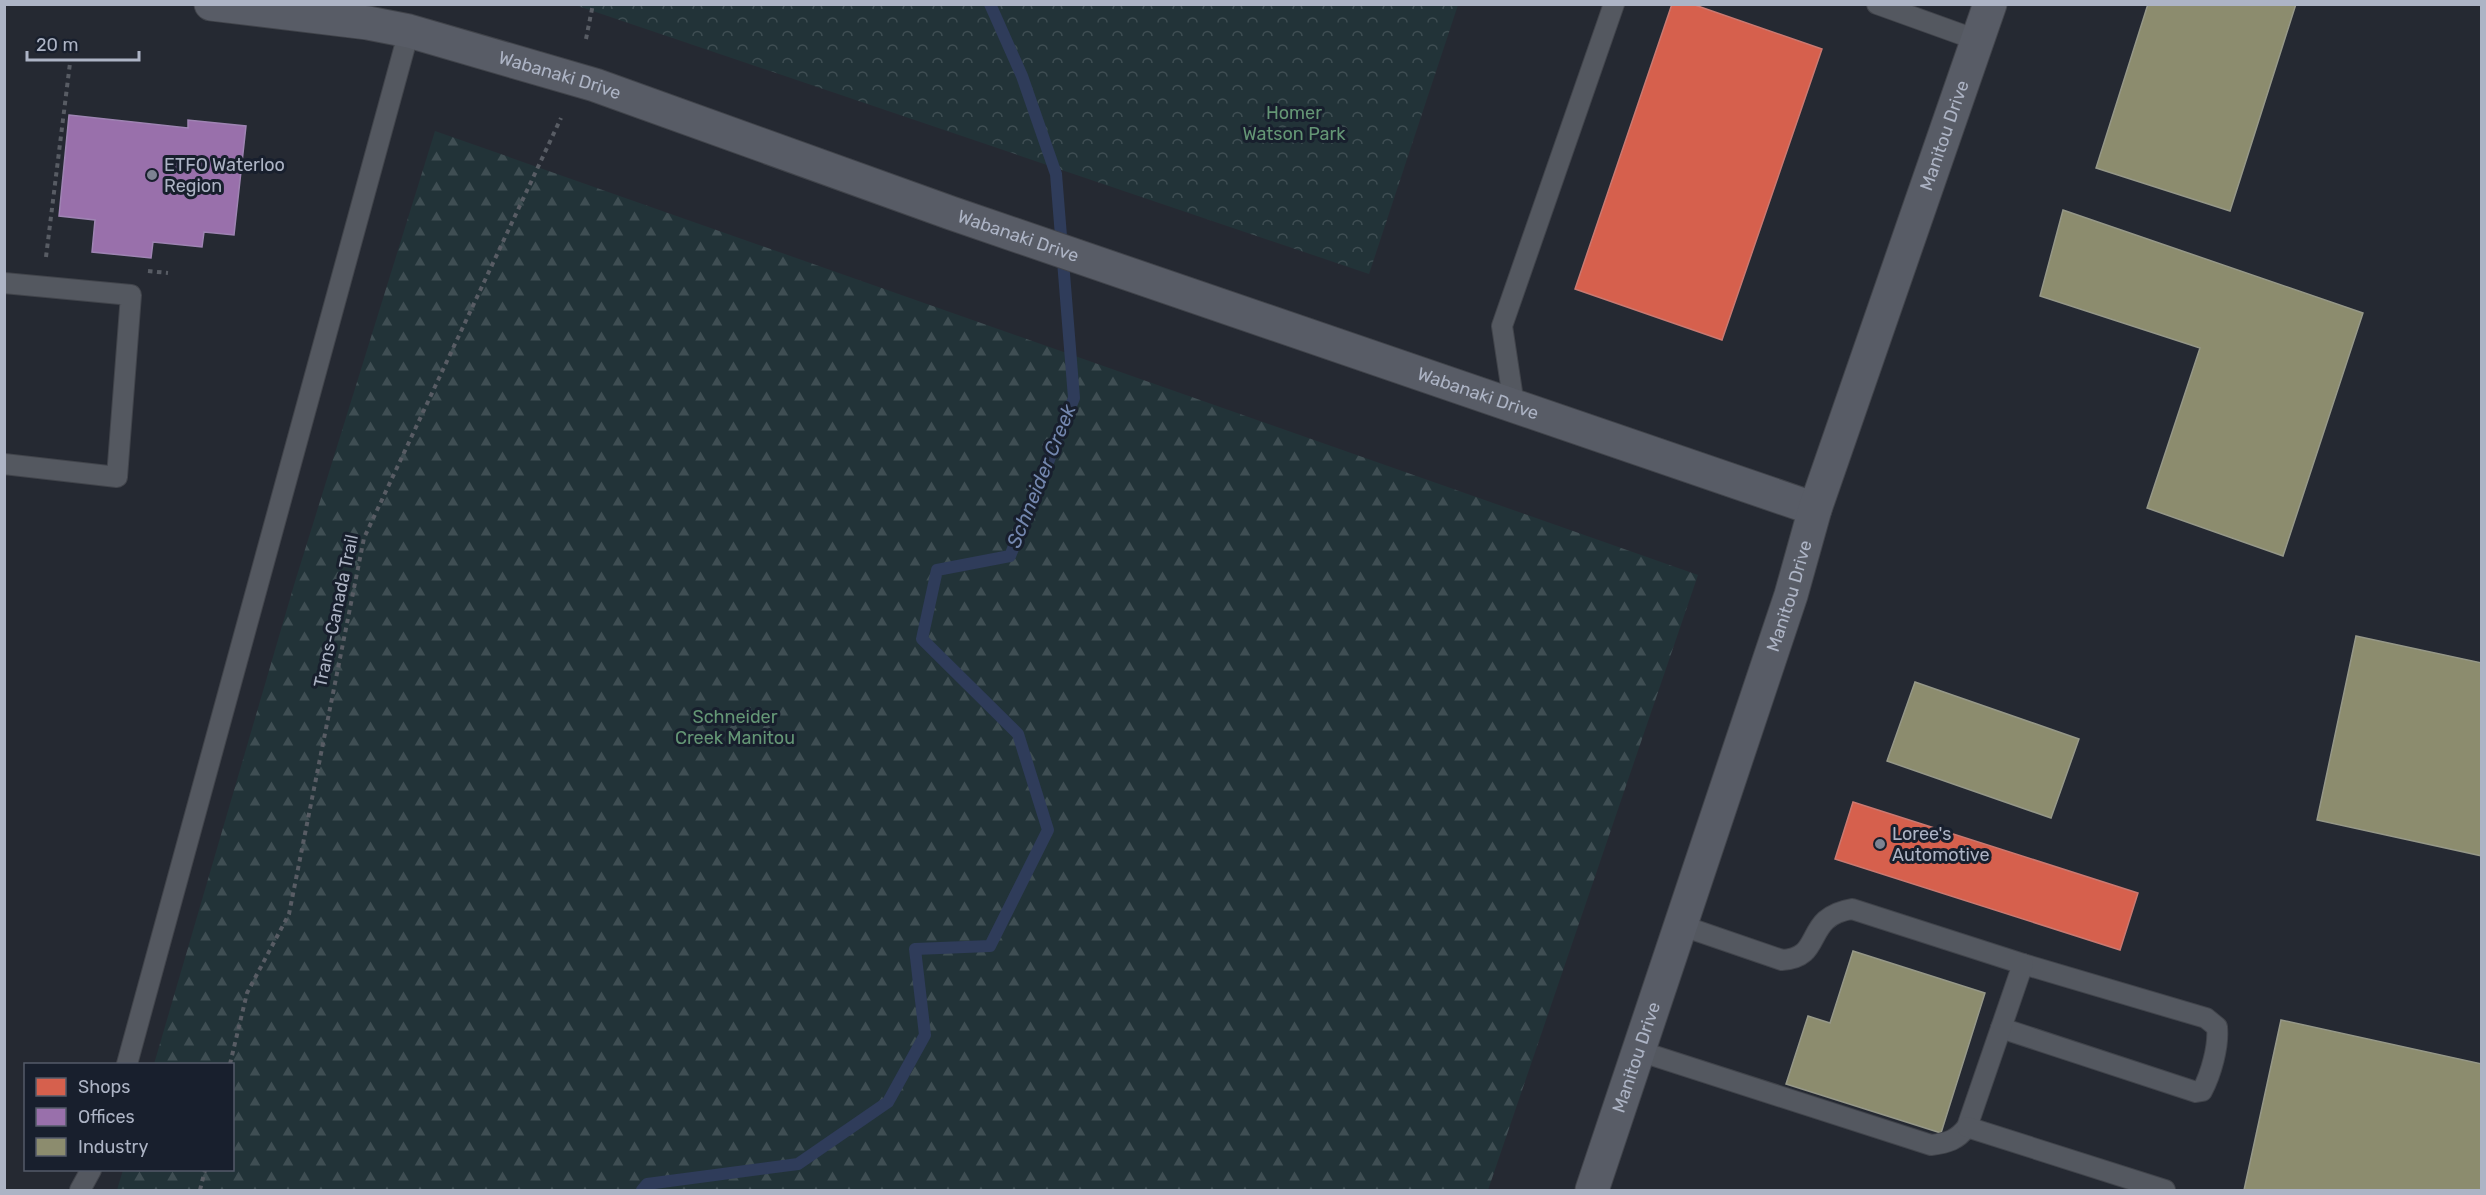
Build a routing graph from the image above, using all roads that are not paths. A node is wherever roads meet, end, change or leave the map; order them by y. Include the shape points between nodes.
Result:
1 (211, 4) edge
2 (1614, 4) edge
3 (1877, 4) edge
4 (1990, 4) edge
5 (409, 31) junction
6 (1977, 39) junction
7 (4, 283) edge
8 (1514, 405) junction
9 (4, 464) edge
10 (1815, 509) junction
11 (1680, 925) junction
12 (2023, 964) junction
13 (2001, 1028) junction
14 (1639, 1051) junction
15 (128, 1063) edge
16 (1967, 1127) junction
17 (90, 1171) edge
18 (80, 1191) edge
19 (1592, 1191) edge
20 (2165, 1191) edge

1 - 5 street, Wabanaki Drive
2 - 8 lane via 1502,326
3 - 6 lane
4 - 6 street, Manitou Drive
5 - 8 street, Wabanaki Drive via 595,85 951,213
5 - 15 lane
6 - 10 street, Manitou Drive
7 - 9 lane via 131,295 117,477
8 - 10 street, Wabanaki Drive
10 - 11 street, Manitou Drive via 1791,595
11 - 12 lane via 1782,960 1794,959 1809,948 1822,921 1835,912 1852,909
11 - 14 street, Manitou Drive
12 - 13 lane
12 - 13 lane via 2206,1018 2217,1027 2218,1035 2207,1082 2202,1091 2196,1092
13 - 16 lane
14 - 16 lane via 1931,1145 1958,1139
14 - 19 street, Manitou Drive
16 - 20 lane
17 - 18 lane

